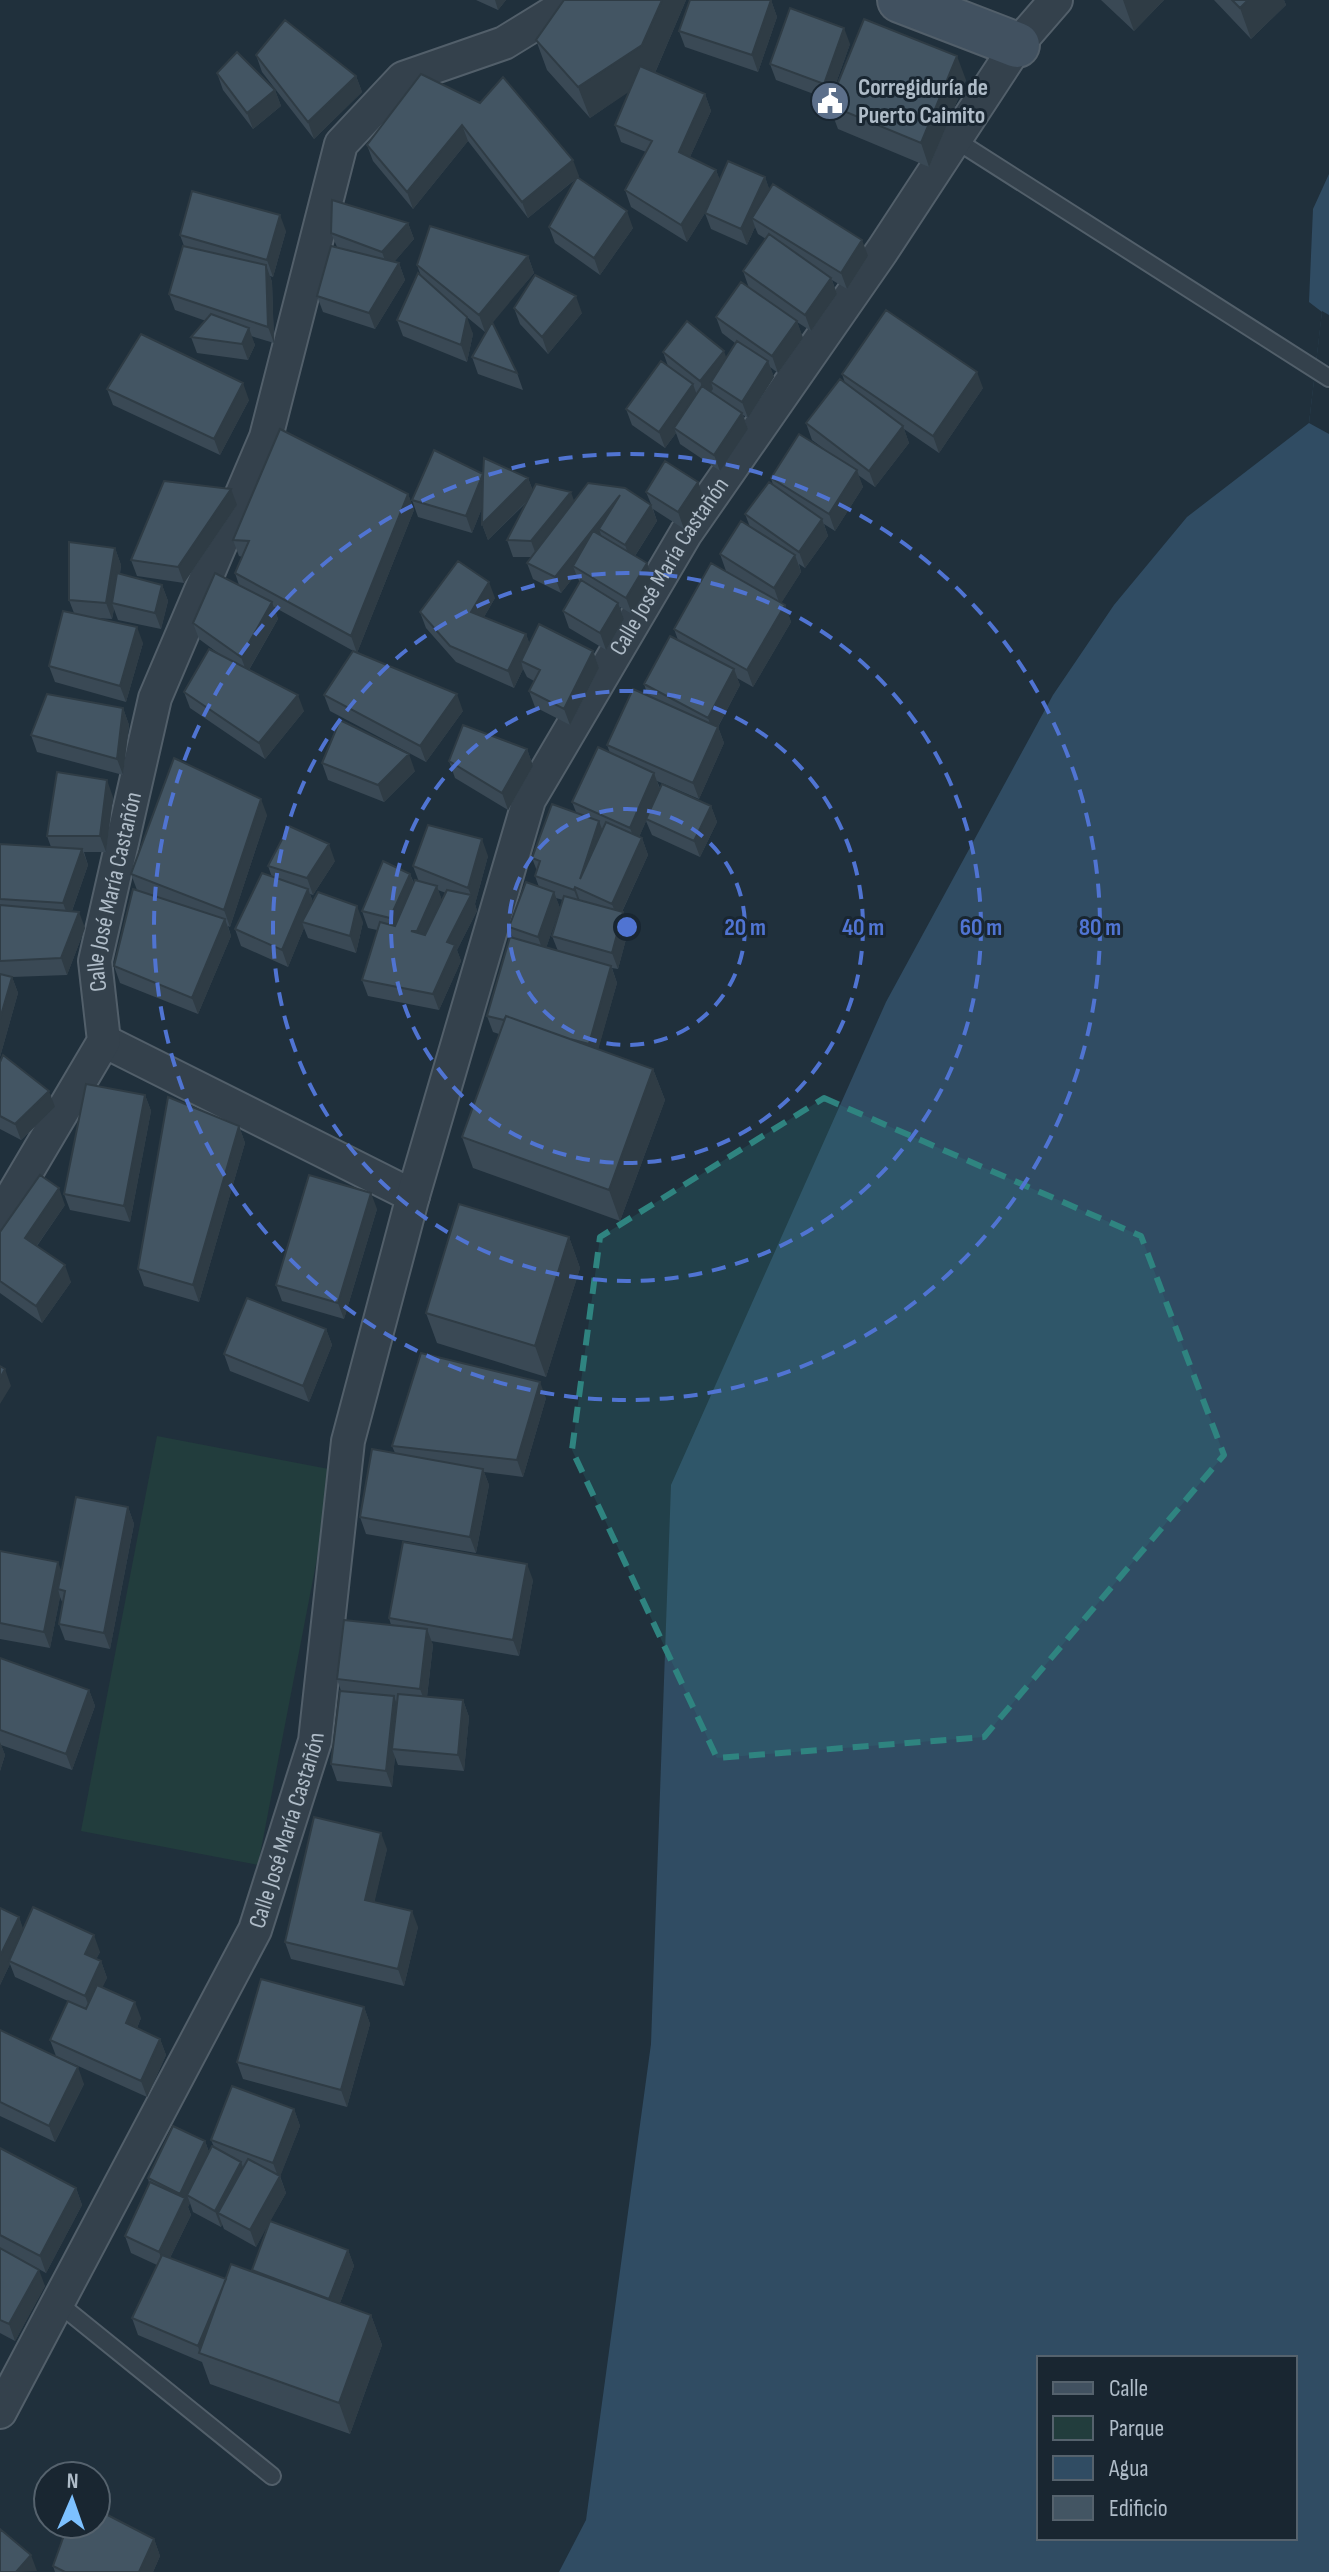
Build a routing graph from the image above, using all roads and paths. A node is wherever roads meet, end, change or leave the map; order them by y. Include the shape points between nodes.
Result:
1 (574, 0) edge
2 (900, 0) edge
3 (1056, 0) edge
4 (1017, 45) junction
5 (954, 139) junction
6 (1329, 378) edge
7 (104, 1041) junction
8 (413, 1196) junction
9 (0, 1217) edge
10 (58, 2303) junction
11 (0, 2412) edge
12 (272, 2476) dead end

1 - 7 street, Calle José María Castañón via 504,43 403,78 341,144 266,437 155,698 95,961
2 - 4 main road
3 - 4 street, Calle José María Castañón
4 - 5 street, Calle José María Castañón
5 - 6 lane
5 - 8 street, Calle José María Castañón via 686,533 529,800
7 - 8 street
7 - 9 street
8 - 10 street, Calle José María Castañón via 348,1441 315,1741 255,1930
10 - 11 street, Calle José María Castañón
10 - 12 lane

